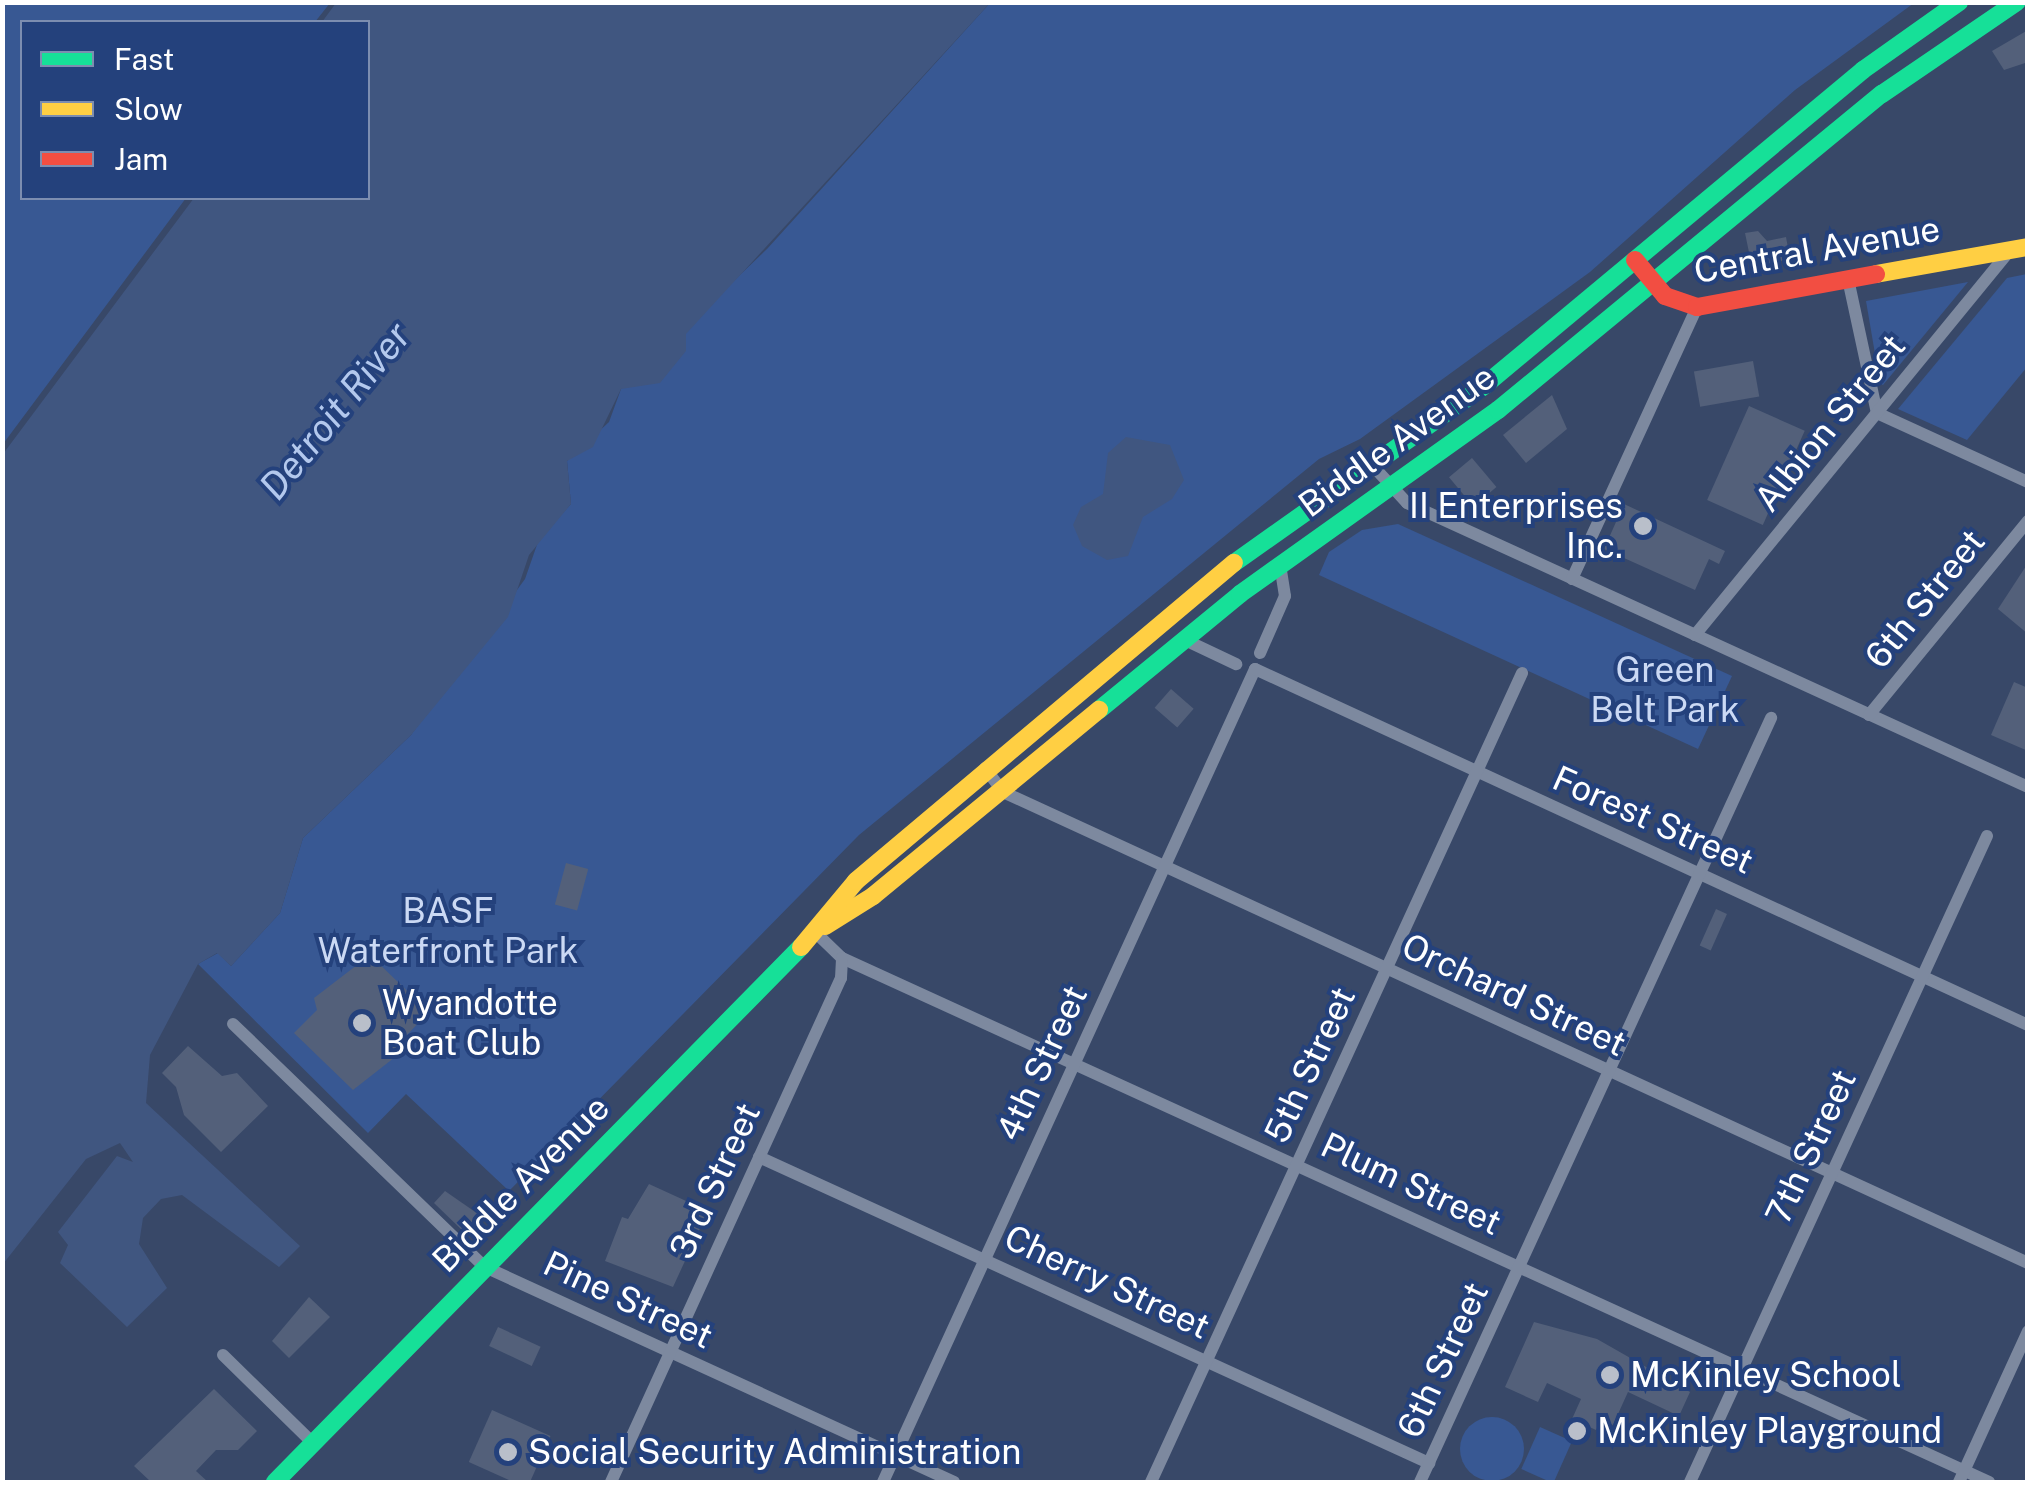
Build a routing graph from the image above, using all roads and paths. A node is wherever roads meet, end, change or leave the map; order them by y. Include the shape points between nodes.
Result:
1 (1959, 2) edge
2 (2017, 2) edge
3 (1862, 70) junction
4 (1882, 94) junction
5 (2019, 248) edge
6 (1635, 260) junction
7 (1848, 279) junction
8 (1652, 284) junction
9 (1697, 307) junction
10 (1877, 413) junction
11 (1372, 466) junction
12 (2028, 482) edge
13 (1388, 489) junction
14 (2028, 521) edge
15 (1280, 565) junction
16 (1572, 579) junction
17 (1695, 635) junction
18 (1184, 639) junction
19 (1260, 652) dead end
20 (1236, 664) dead end
21 (1255, 670) joint
22 (1522, 673) dead end
23 (1869, 715) junction
24 (1771, 718) dead end
25 (985, 768) junction
26 (1475, 772) junction
27 (2028, 787) edge
28 (1003, 792) junction
29 (1986, 836) dead end
30 (1163, 867) junction
31 (1700, 874) junction
32 (815, 932) junction
33 (842, 958) junction
34 (1387, 968) junction
35 (1922, 976) junction
36 (234, 1024) dead end
37 (2028, 1024) edge
38 (1075, 1063) junction
39 (1608, 1072) junction
40 (759, 1157) junction
41 (1297, 1165) junction
42 (1832, 1173) junction
43 (985, 1259) junction
44 (2028, 1263) edge
45 (484, 1266) junction
46 (1519, 1267) junction
47 (2028, 1331) edge
48 (670, 1353) junction
49 (223, 1355) dead end
50 (1207, 1361) junction
51 (1742, 1369) junction
52 (313, 1443) junction
53 (895, 1455) junction
54 (1429, 1463) junction
55 (1961, 1477) edge
56 (275, 1482) edge
57 (610, 1482) edge
58 (882, 1482) edge
59 (954, 1482) edge
60 (1151, 1482) edge
61 (1420, 1482) edge
62 (1690, 1482) edge
63 (1989, 1482) edge

1 - 3 main road, Biddle Avenue
2 - 4 main road, Biddle Avenue
3 - 4 main road
3 - 6 main road, Biddle Avenue
4 - 8 main road, Biddle Avenue
5 - 7 main road, Central Avenue
5 - 10 street, Albion Street
6 - 8 main road, Central Avenue
6 - 11 main road, Biddle Avenue
7 - 9 main road, Central Avenue
7 - 10 street
8 - 9 main road, Central Avenue via 1680,306
8 - 13 main road, Biddle Avenue
9 - 16 street
10 - 12 street
10 - 17 street, Albion Street
11 - 13 street
11 - 25 main road, Biddle Avenue via 1182,600
13 - 15 main road, Biddle Avenue
13 - 16 street
14 - 23 street, 6th Street
15 - 18 main road, Biddle Avenue
15 - 19 street via 1285,596
16 - 17 street
17 - 23 street
18 - 20 street
18 - 28 main road, Biddle Avenue
21 - 26 street, Forest Street
21 - 30 street, 4th Street
22 - 26 street, 5th Street
23 - 27 street
24 - 31 street, 6th Street
25 - 28 street, Orchard Street
25 - 32 main road, Biddle Avenue via 856,880
26 - 31 street, Forest Street
26 - 34 street, 5th Street
28 - 30 street, Orchard Street
28 - 32 main road, Biddle Avenue
29 - 35 street, 7th Street
30 - 34 street, Orchard Street
30 - 38 street, 4th Street
31 - 35 street, Forest Street
31 - 39 street, 6th Street
32 - 33 street, Plum Street
32 - 45 main road, Biddle Avenue
33 - 38 street, Plum Street
33 - 40 street, 3rd Street via 841,978
34 - 39 street, Orchard Street
34 - 41 street, 5th Street
35 - 37 street, Forest Street
35 - 42 street, 7th Street
36 - 45 street, Pine Street
38 - 41 street, Plum Street
38 - 43 street, 4th Street
39 - 42 street, Orchard Street
39 - 46 street, 6th Street
40 - 43 street, Cherry Street
40 - 48 street, 3rd Street
41 - 46 street, Plum Street
41 - 50 street, 5th Street
42 - 44 street, Orchard Street
42 - 51 street, 7th Street
43 - 50 street, Cherry Street
43 - 53 street, 4th Street
45 - 48 street, Pine Street
45 - 52 main road, Biddle Avenue
46 - 51 street, Plum Street
46 - 54 street, 6th Street
47 - 55 street
48 - 53 street, Pine Street
48 - 57 street, 3rd Street
49 - 52 street
50 - 54 street, Cherry Street
50 - 60 street, 5th Street
51 - 55 street, Plum Street
51 - 62 street, 7th Street
52 - 56 main road, Biddle Avenue
53 - 58 street, 4th Street
53 - 59 street, Pine Street
54 - 61 street, 6th Street
55 - 63 street, Plum Street

